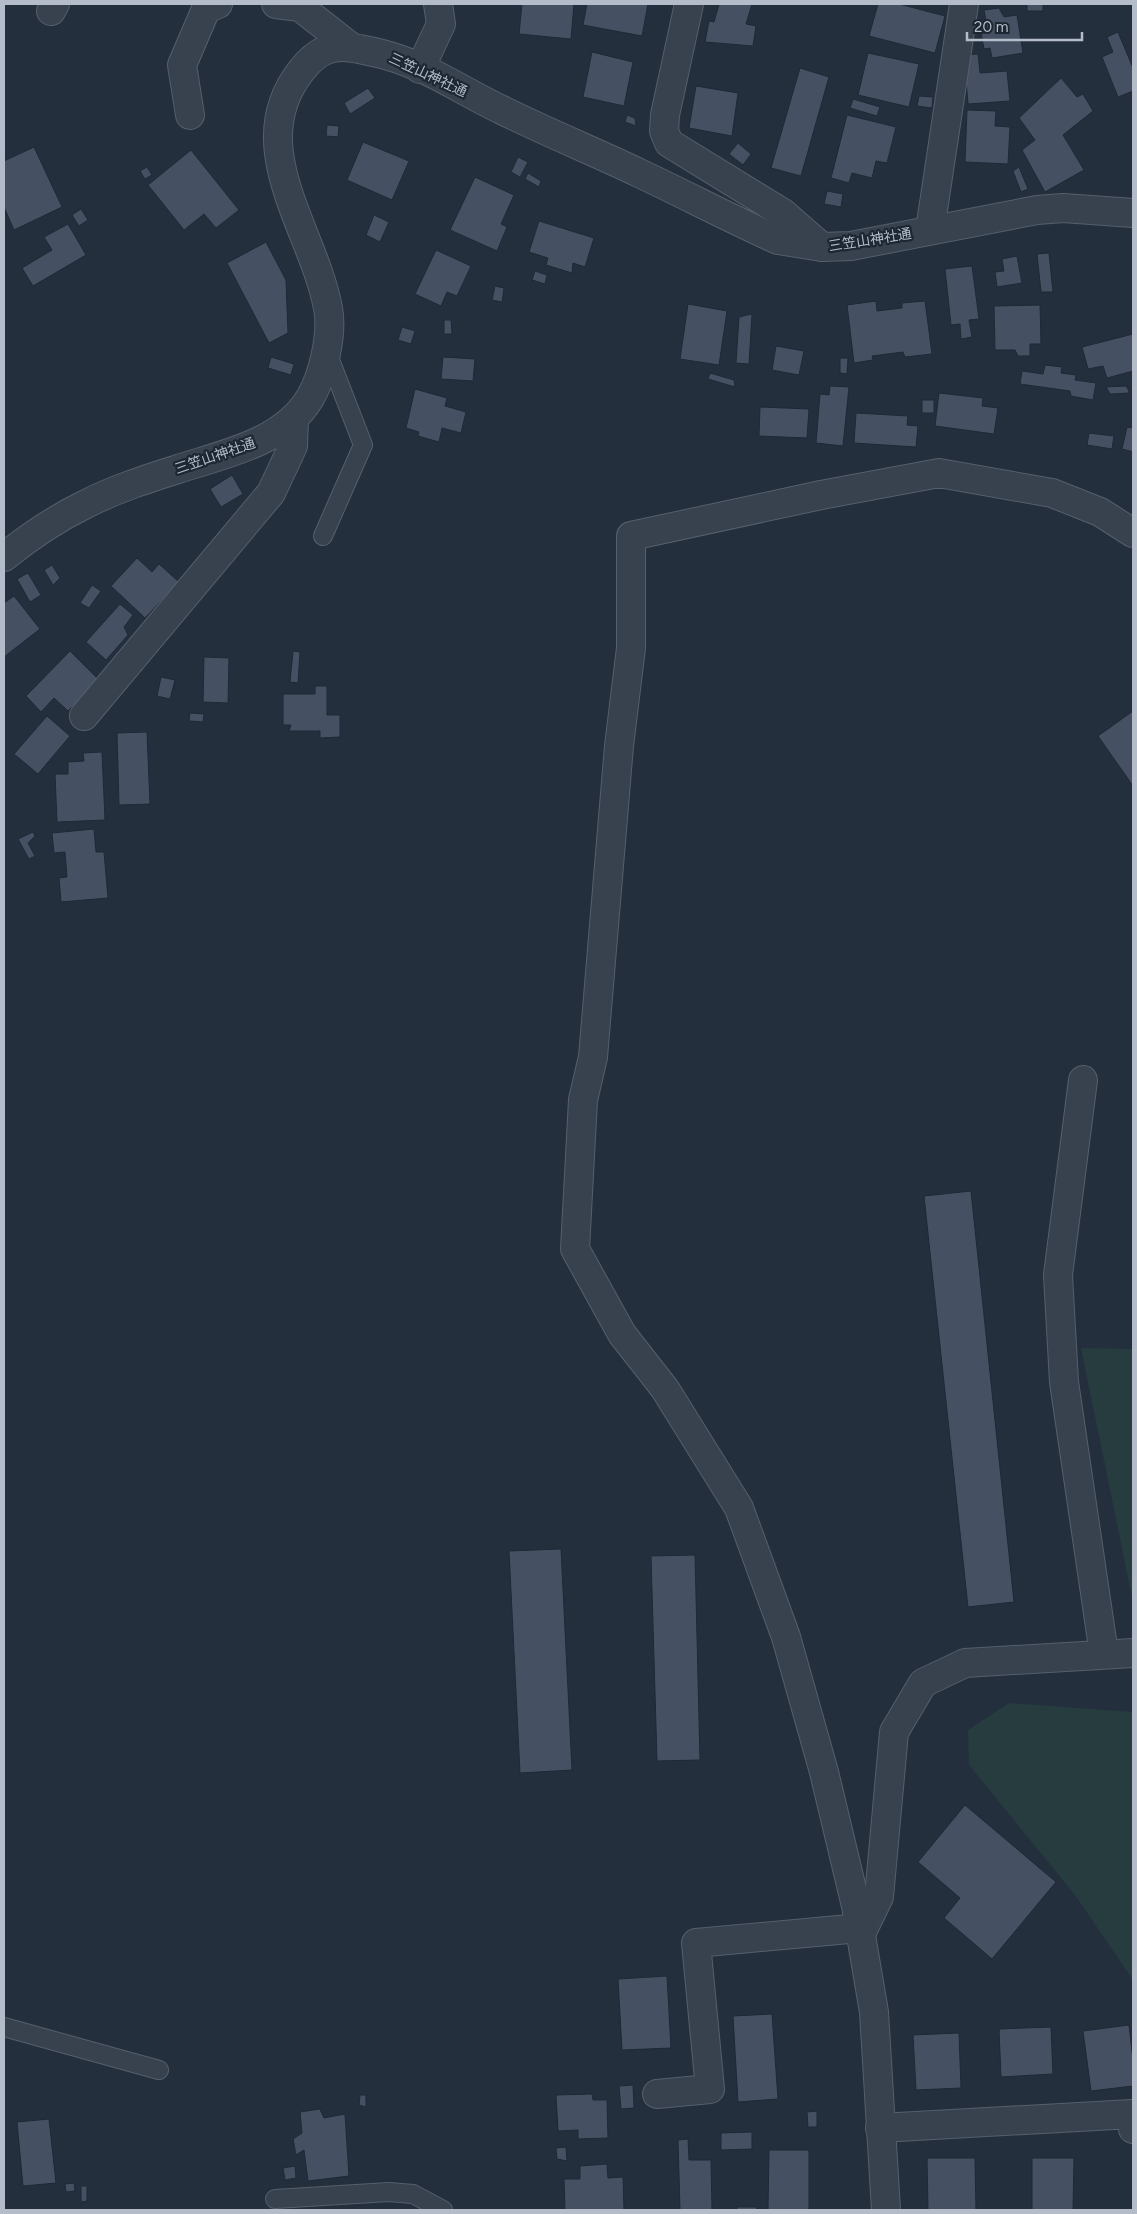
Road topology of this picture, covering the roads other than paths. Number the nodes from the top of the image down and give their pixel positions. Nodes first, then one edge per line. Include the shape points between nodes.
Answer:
1 (218, 4) edge
2 (276, 4) edge
3 (438, 4) edge
4 (689, 4) edge
5 (964, 4) edge
6 (351, 47) junction
7 (420, 68) junction
8 (190, 115) dead end
9 (1133, 213) edge
10 (930, 230) junction
11 (822, 247) junction
12 (326, 349) junction
13 (294, 418) junction
14 (1133, 533) edge
15 (323, 536) dead end
16 (4, 557) edge
17 (84, 716) dead end
18 (1083, 1080) dead end
19 (1133, 1653) edge
20 (1104, 1654) junction
21 (860, 1931) junction
22 (4, 2027) edge
23 (159, 2070) dead end
24 (657, 2094) dead end
25 (880, 2128) junction
26 (1133, 2129) edge
27 (274, 2199) dead end
28 (443, 2210) edge
29 (886, 2210) edge

1 - 8 street via 206,9 182,65
2 - 6 street via 300,8
3 - 7 street via 441,24
4 - 11 street via 665,116 664,131 669,143 783,213
5 - 10 street
6 - 7 street, 三笠山神社通 via 390,56
6 - 12 street, 三笠山神社通 via 324,49 311,58 291,84 278,118 279,161 317,266 329,312
7 - 11 street, 三笠山神社通 via 748,227 778,240
9 - 10 street, 三笠山神社通 via 1063,208 1036,210
10 - 11 street, 三笠山神社通 via 869,243
12 - 13 street, 三笠山神社通 via 310,397
12 - 15 lane via 363,445
13 - 16 street, 三笠山神社通 via 248,447 143,480 85,504 25,540
13 - 17 street via 293,446 271,493
14 - 21 street via 1100,512 1052,493 939,473 631,536 631,648 619,746 593,1057 583,1100 575,1249 622,1334 665,1389 739,1508 786,1637 824,1772
18 - 20 street via 1058,1275 1064,1382
19 - 20 street
20 - 21 street via 965,1663 923,1683 894,1732 879,1897
21 - 24 street via 696,1943 710,2089
21 - 25 street via 874,2012
22 - 23 lane
25 - 26 street via 1132,2114
25 - 29 street
27 - 28 lane via 389,2192 413,2194

